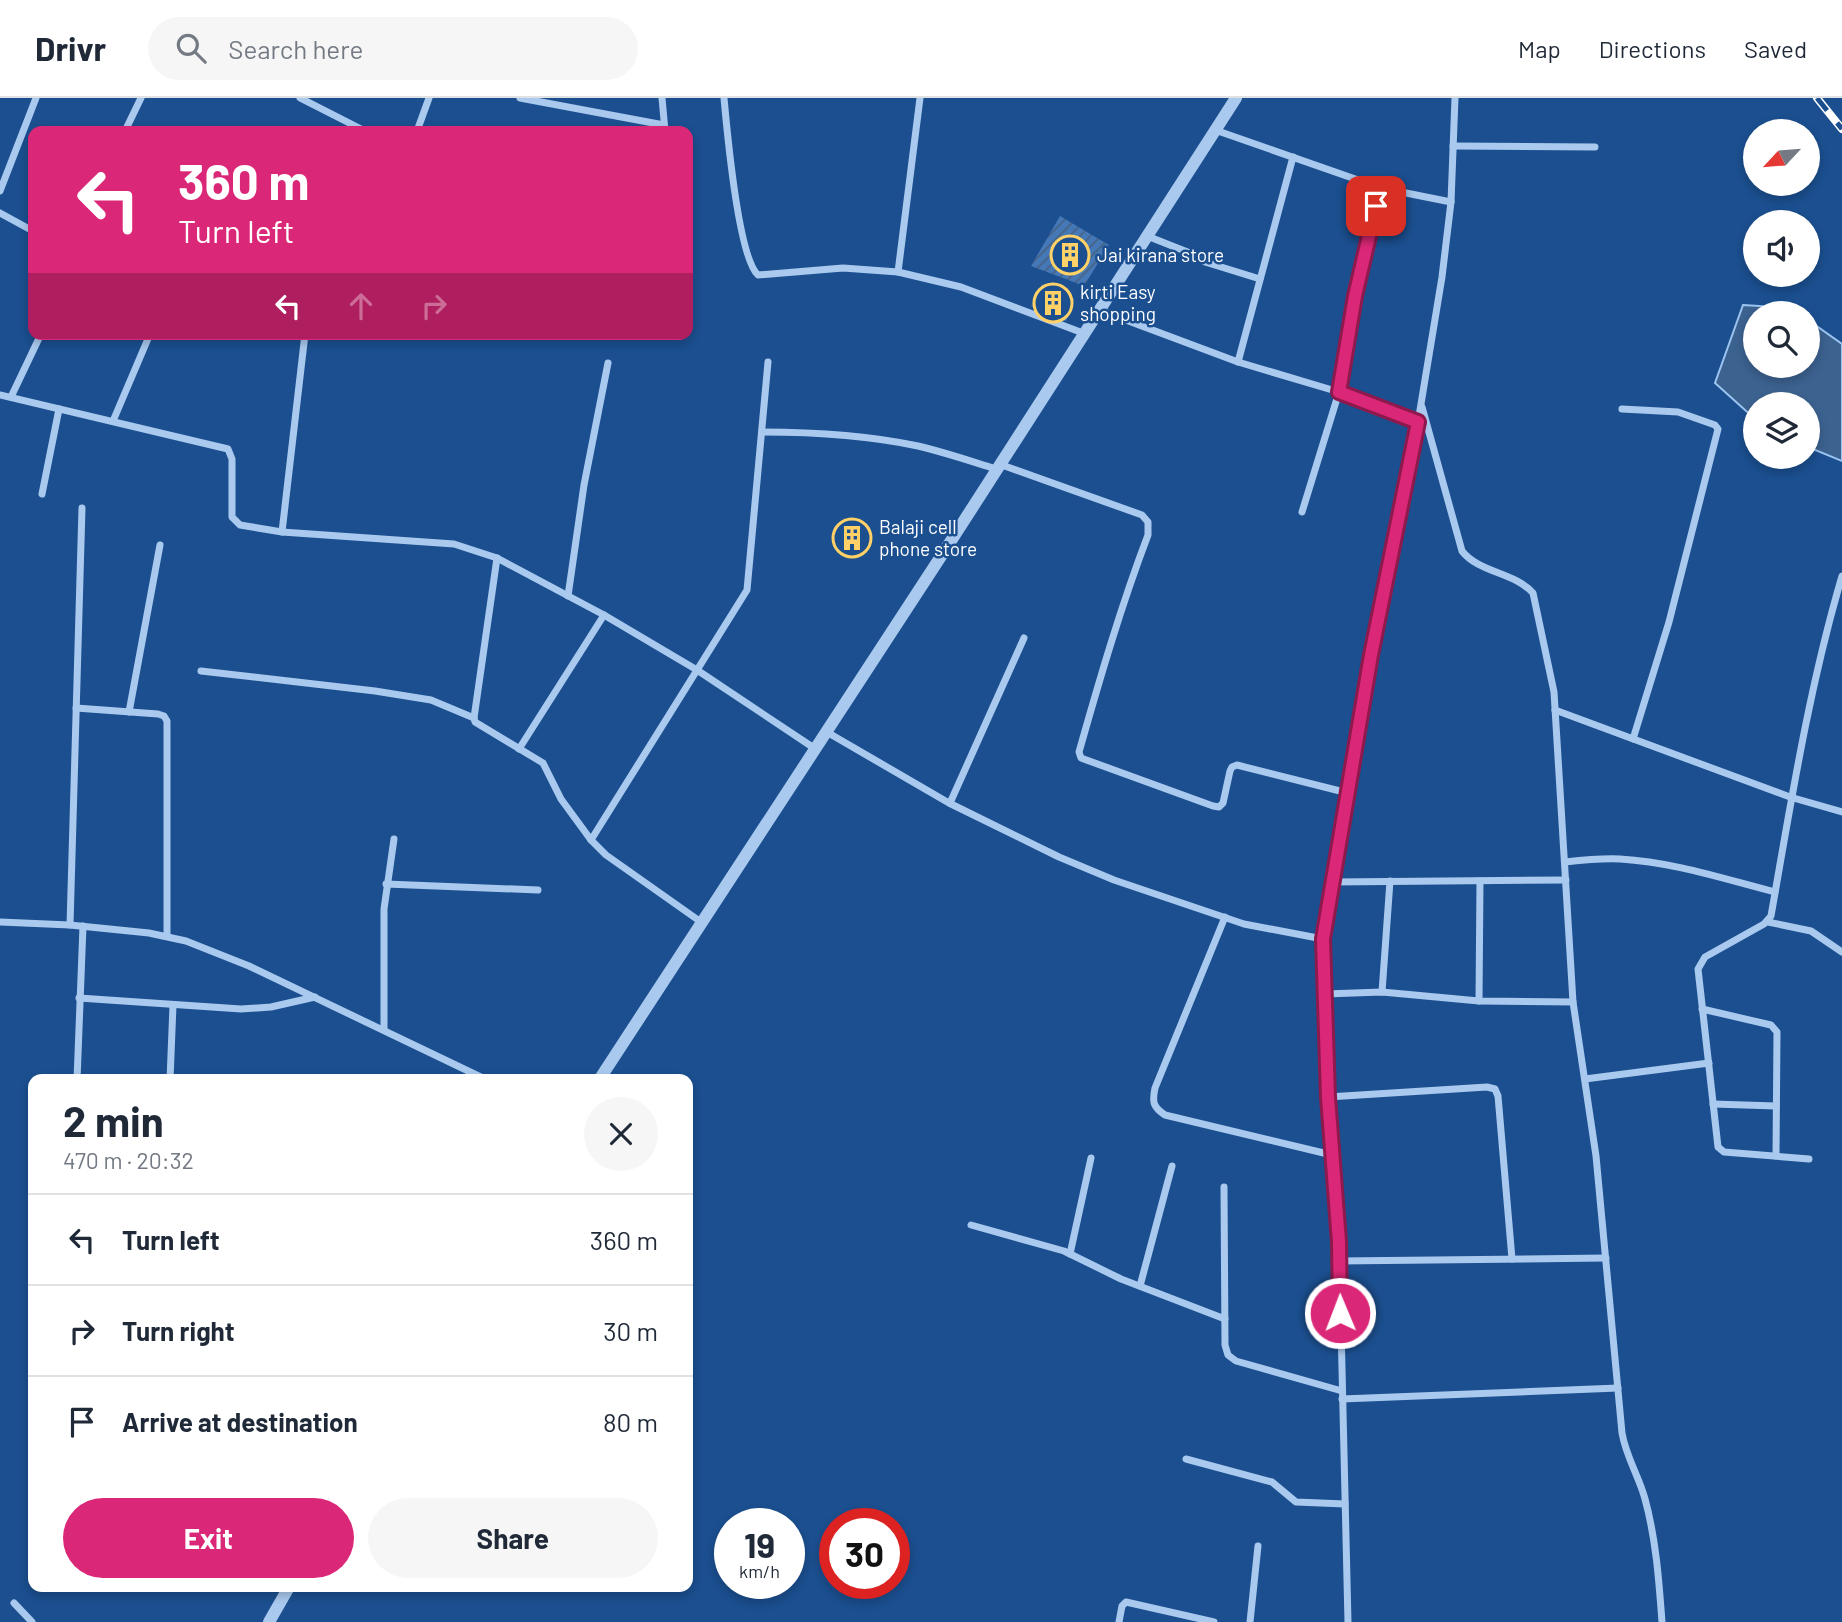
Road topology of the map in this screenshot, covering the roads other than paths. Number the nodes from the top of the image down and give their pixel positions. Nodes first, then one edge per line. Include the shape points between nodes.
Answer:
1 (36, 98) edge
2 (141, 98) edge
3 (300, 98) edge
4 (429, 98) edge
5 (520, 98) edge
6 (662, 98) edge
7 (724, 98) edge
8 (920, 98) edge
9 (1236, 98) edge
10 (1455, 98) edge
11 (127, 126) edge
12 (355, 126) edge
13 (419, 126) edge
14 (655, 126) edge
15 (665, 126) edge
16 (1215, 130) junction
17 (1453, 146) junction
18 (1595, 147) dead end
19 (1293, 157) junction
20 (1381, 188) junction
21 (0, 191) edge
22 (1451, 202) junction
23 (0, 213) edge
24 (28, 228) edge
25 (1146, 236) junction
26 (898, 272) junction
27 (1260, 279) junction
28 (1098, 310) junction
29 (1083, 334) junction
30 (38, 340) edge
31 (147, 340) edge
32 (304, 340) edge
33 (768, 362) dead end
34 (1238, 362) junction
35 (608, 363) dead end
36 (1339, 392) junction
37 (0, 395) edge
38 (11, 397) junction
39 (1421, 402) junction
40 (59, 409) junction
41 (1622, 410) dead end
42 (113, 421) junction
43 (1418, 422) junction
44 (762, 432) junction
45 (997, 466) junction
46 (42, 494) dead end
47 (82, 508) dead end
48 (1302, 512) dead end
49 (282, 531) junction
50 (159, 545) dead end
51 (498, 558) junction
52 (1842, 576) edge
53 (568, 596) junction
54 (604, 615) junction
55 (1024, 638) dead end
56 (697, 670) junction
57 (201, 671) dead end
58 (76, 708) junction
59 (1555, 710) junction
60 (129, 712) junction
61 (474, 718) junction
62 (825, 731) junction
63 (1633, 739) junction
64 (814, 748) junction
65 (519, 749) junction
66 (1348, 793) junction
67 (1790, 797) junction
68 (950, 803) junction
69 (1842, 812) edge
70 (394, 839) dead end
71 (591, 840) junction
72 (1565, 862) junction
73 (1566, 880) junction
74 (1390, 881) junction
75 (1479, 881) junction
76 (1333, 882) junction
77 (386, 884) junction
78 (538, 890) dead end
79 (1775, 892) junction
80 (1225, 917) junction
81 (0, 922) edge
82 (701, 922) junction
83 (1768, 922) junction
84 (70, 925) junction
85 (83, 926) junction
86 (167, 935) junction
87 (1323, 939) junction
88 (1842, 952) edge
89 (1382, 992) junction
90 (1325, 993) junction
91 (316, 997) junction
92 (79, 998) junction
93 (1479, 1001) junction
94 (1573, 1002) junction
95 (173, 1005) junction
96 (1702, 1009) junction
97 (384, 1029) junction
98 (1709, 1063) junction
99 (77, 1074) edge
100 (170, 1074) edge
101 (476, 1074) edge
102 (602, 1074) edge
103 (1585, 1079) junction
104 (1328, 1097) junction
105 (1713, 1104) junction
106 (1776, 1105) junction
107 (1332, 1156) junction
108 (1776, 1156) junction
109 (1091, 1158) dead end
110 (1810, 1159) dead end
111 (1172, 1166) dead end
112 (1224, 1187) dead end
113 (971, 1225) dead end
114 (1070, 1254) junction
115 (1606, 1258) junction
116 (1512, 1259) junction
117 (1339, 1261) junction
118 (1140, 1286) junction
119 (1225, 1319) junction
120 (1618, 1388) junction
121 (1342, 1395) junction
122 (1186, 1459) dead end
123 (1345, 1504) junction
124 (1258, 1546) dead end
125 (286, 1592) edge
126 (14, 1603) dead end
127 (32, 1622) edge
128 (269, 1622) edge
129 (1119, 1622) edge
130 (1214, 1622) edge
131 (1250, 1622) edge
132 (1348, 1622) edge
133 (1662, 1622) edge

1 - 21 street
2 - 11 street
3 - 12 street
4 - 13 street
5 - 14 street
6 - 15 street
7 - 26 street via 736,206 755,272 764,276 842,268
8 - 26 street
9 - 16 street
10 - 17 street
16 - 19 street
16 - 25 street
17 - 18 street
17 - 22 street
19 - 20 street
19 - 27 street
20 - 22 street
20 - 36 street via 1355,296
22 - 39 street
23 - 24 street
25 - 27 street via 1205,262
25 - 28 street
26 - 29 street via 961,287
27 - 34 street
28 - 29 street
28 - 34 street
29 - 45 street
30 - 38 street
31 - 42 street
32 - 49 street
33 - 44 street
34 - 36 street
35 - 53 street
36 - 43 street
36 - 48 street
37 - 38 street
38 - 40 street
39 - 43 street
39 - 59 street via 1462,551 1472,561 1521,583 1535,598
40 - 42 street
40 - 46 street
41 - 63 street via 1678,412 1718,429 1669,622
42 - 49 street via 228,449 232,517 240,525
43 - 66 street
44 - 45 street via 877,439
44 - 56 street via 747,590
45 - 62 street
45 - 66 street via 1142,515 1148,522 1148,535 1120,608 1079,752 1081,758 1219,807 1230,771 1237,765
47 - 58 street
49 - 51 street via 454,544
50 - 60 street
51 - 53 street
51 - 61 street
52 - 67 street via 1824,636
53 - 54 street
54 - 56 street
54 - 65 street
55 - 68 street
56 - 64 street
56 - 71 street
57 - 61 street via 431,700
58 - 60 street
58 - 84 street
59 - 63 street
59 - 72 street
60 - 86 street via 158,714 167,721
61 - 65 street
62 - 64 street
62 - 68 street
63 - 67 street
64 - 82 street
65 - 71 street via 545,765 561,800
66 - 76 street
67 - 69 street
67 - 79 street
68 - 80 street via 1059,857
70 - 77 street
71 - 82 street
72 - 73 street
72 - 79 street via 1623,859 1690,869
73 - 75 street
73 - 94 street
74 - 75 street
74 - 76 street
74 - 89 street
75 - 93 street
76 - 87 street
77 - 78 street
77 - 97 street
79 - 83 street
80 - 87 street
80 - 107 street via 1152,1101 1165,1115
81 - 84 street
82 - 102 street
83 - 88 street via 1811,931
83 - 96 street via 1701,961
84 - 85 street
85 - 86 street
85 - 92 street
86 - 91 street
87 - 90 street
89 - 90 street
89 - 93 street
90 - 104 street
91 - 95 street via 256,1009
91 - 97 street
92 - 95 street
92 - 99 street
93 - 94 street
94 - 103 street
95 - 100 street
96 - 98 street
96 - 106 street via 1774,1027
97 - 101 street
98 - 103 street
98 - 105 street
103 - 115 street
104 - 107 street
104 - 116 street via 1495,1089
105 - 106 street
105 - 108 street via 1719,1150
106 - 108 street
107 - 117 street
108 - 110 street
109 - 114 street
111 - 118 street
112 - 119 street
113 - 114 street
114 - 118 street
115 - 116 street
115 - 120 street
116 - 117 street
117 - 121 street
118 - 119 street
119 - 121 street via 1226,1351 1231,1359
120 - 121 street
120 - 133 street via 1624,1446 1646,1502
121 - 123 street
122 - 123 street via 1276,1483 1293,1502
123 - 132 street
124 - 131 street
125 - 128 street
126 - 127 street
129 - 130 street via 1126,1602

